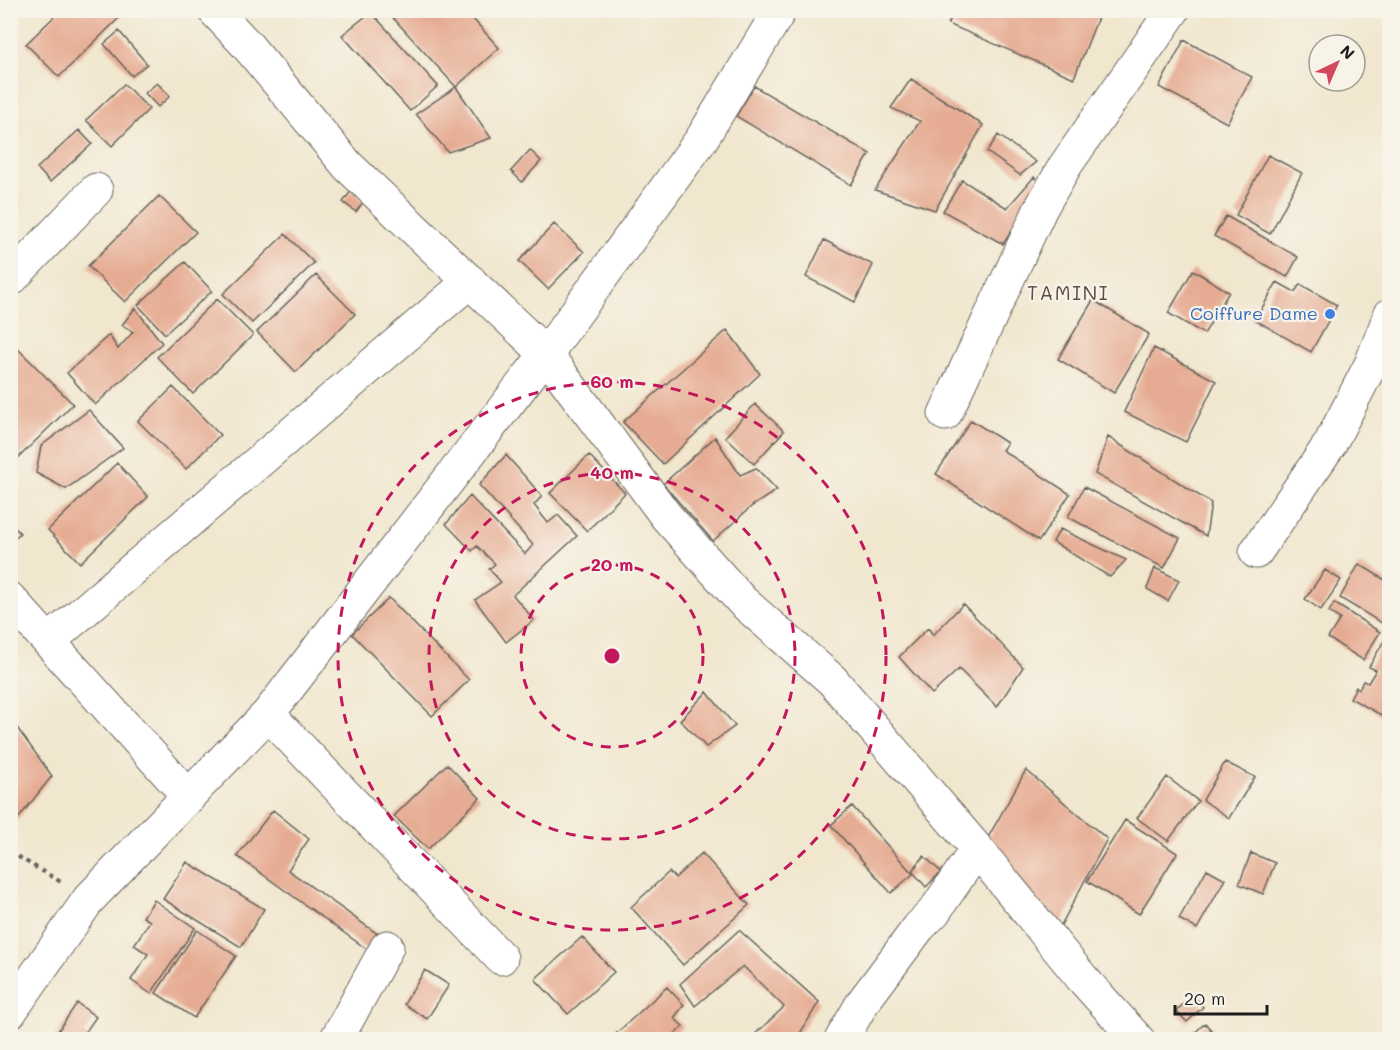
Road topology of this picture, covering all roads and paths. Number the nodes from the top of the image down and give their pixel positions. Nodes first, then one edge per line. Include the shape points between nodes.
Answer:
1 (214, 10) edge
2 (780, 10) edge
3 (1173, 10) edge
4 (96, 190) dead end
5 (10, 280) edge
6 (470, 281) junction
7 (1389, 315) edge
8 (546, 354) junction
9 (945, 414) dead end
10 (1256, 552) dead end
11 (10, 599) edge
12 (49, 641) junction
13 (268, 714) junction
14 (189, 797) junction
15 (977, 849) junction
16 (10, 852) edge
17 (89, 899) junction
18 (387, 946) dead end
19 (501, 958) dead end
20 (10, 1012) edge
21 (336, 1040) edge
22 (841, 1040) edge
23 (1138, 1040) edge

1 - 6 street via 348,166
2 - 8 street via 700,140
3 - 9 street via 1065,166 1041,208
4 - 5 street
6 - 8 street
6 - 12 street
7 - 10 street via 1371,364 1330,444
8 - 13 street
8 - 15 street via 666,516 742,601 832,680
11 - 12 street
12 - 14 street
13 - 14 street
13 - 19 street
14 - 17 street
15 - 22 street via 934,912 863,1002
15 - 23 street
16 - 17 path
17 - 20 street
18 - 21 street

